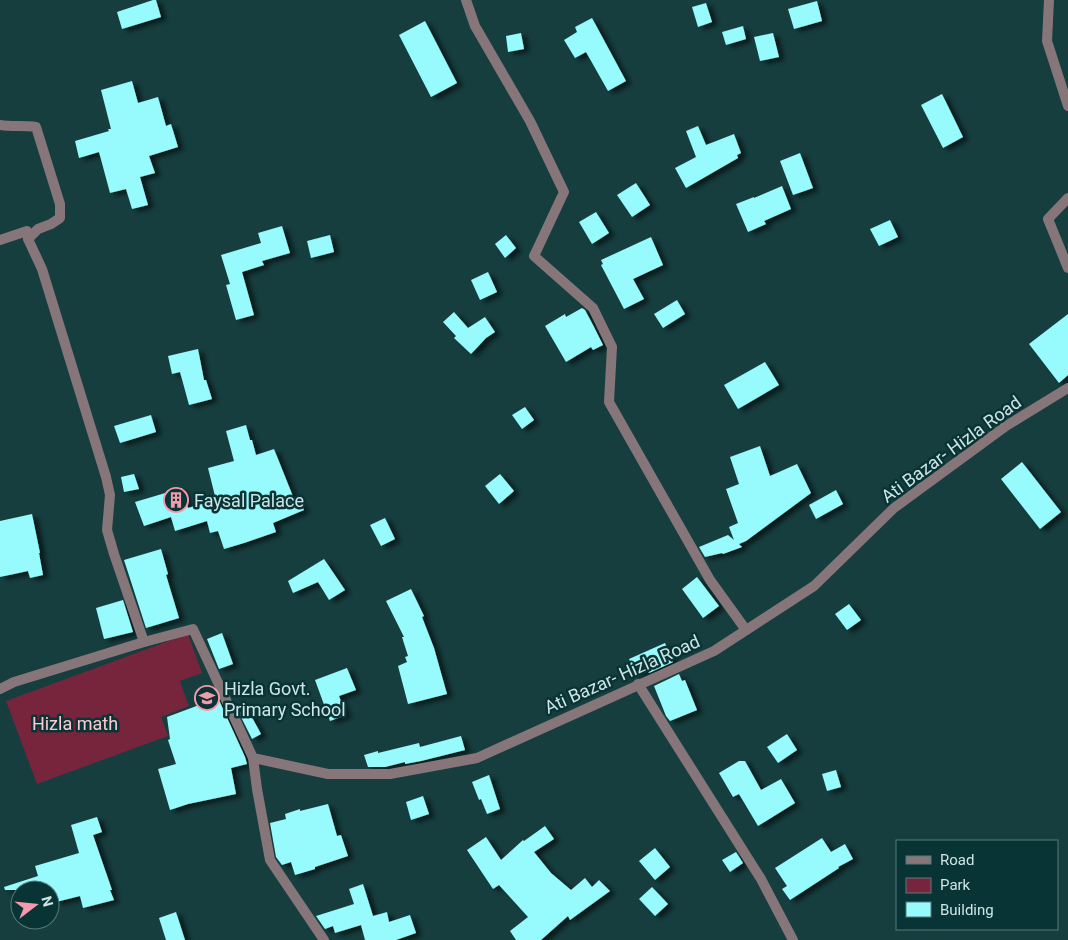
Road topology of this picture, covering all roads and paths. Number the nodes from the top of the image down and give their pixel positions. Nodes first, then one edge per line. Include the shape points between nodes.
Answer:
1 (466, 0) edge
2 (1049, 0) edge
3 (1068, 106) edge
4 (0, 125) edge
5 (1068, 198) edge
6 (0, 240) edge
7 (28, 240) junction
8 (1068, 268) edge
9 (1068, 388) edge
10 (746, 630) junction
11 (144, 642) junction
12 (638, 684) junction
13 (0, 689) edge
14 (253, 758) junction
15 (324, 940) edge
16 (793, 940) edge

1 - 10 street via 475,26 530,121 564,192 534,256 593,308 612,347 609,402 710,580
2 - 3 street via 1047,40
4 - 7 street via 36,127 60,204 60,218 38,229
5 - 8 street via 1048,219
6 - 7 street via 27,231
7 - 11 street via 42,269 106,478 110,495 107,530
9 - 10 street, Ati Bazar- Hizla Road via 1006,426 894,508 814,586
10 - 12 street, Ati Bazar- Hizla Road via 714,651
11 - 13 street
11 - 14 street via 193,629
12 - 14 street, Ati Bazar- Hizla Road via 477,758 390,774 328,774
12 - 16 street via 761,879
14 - 15 street via 270,860

